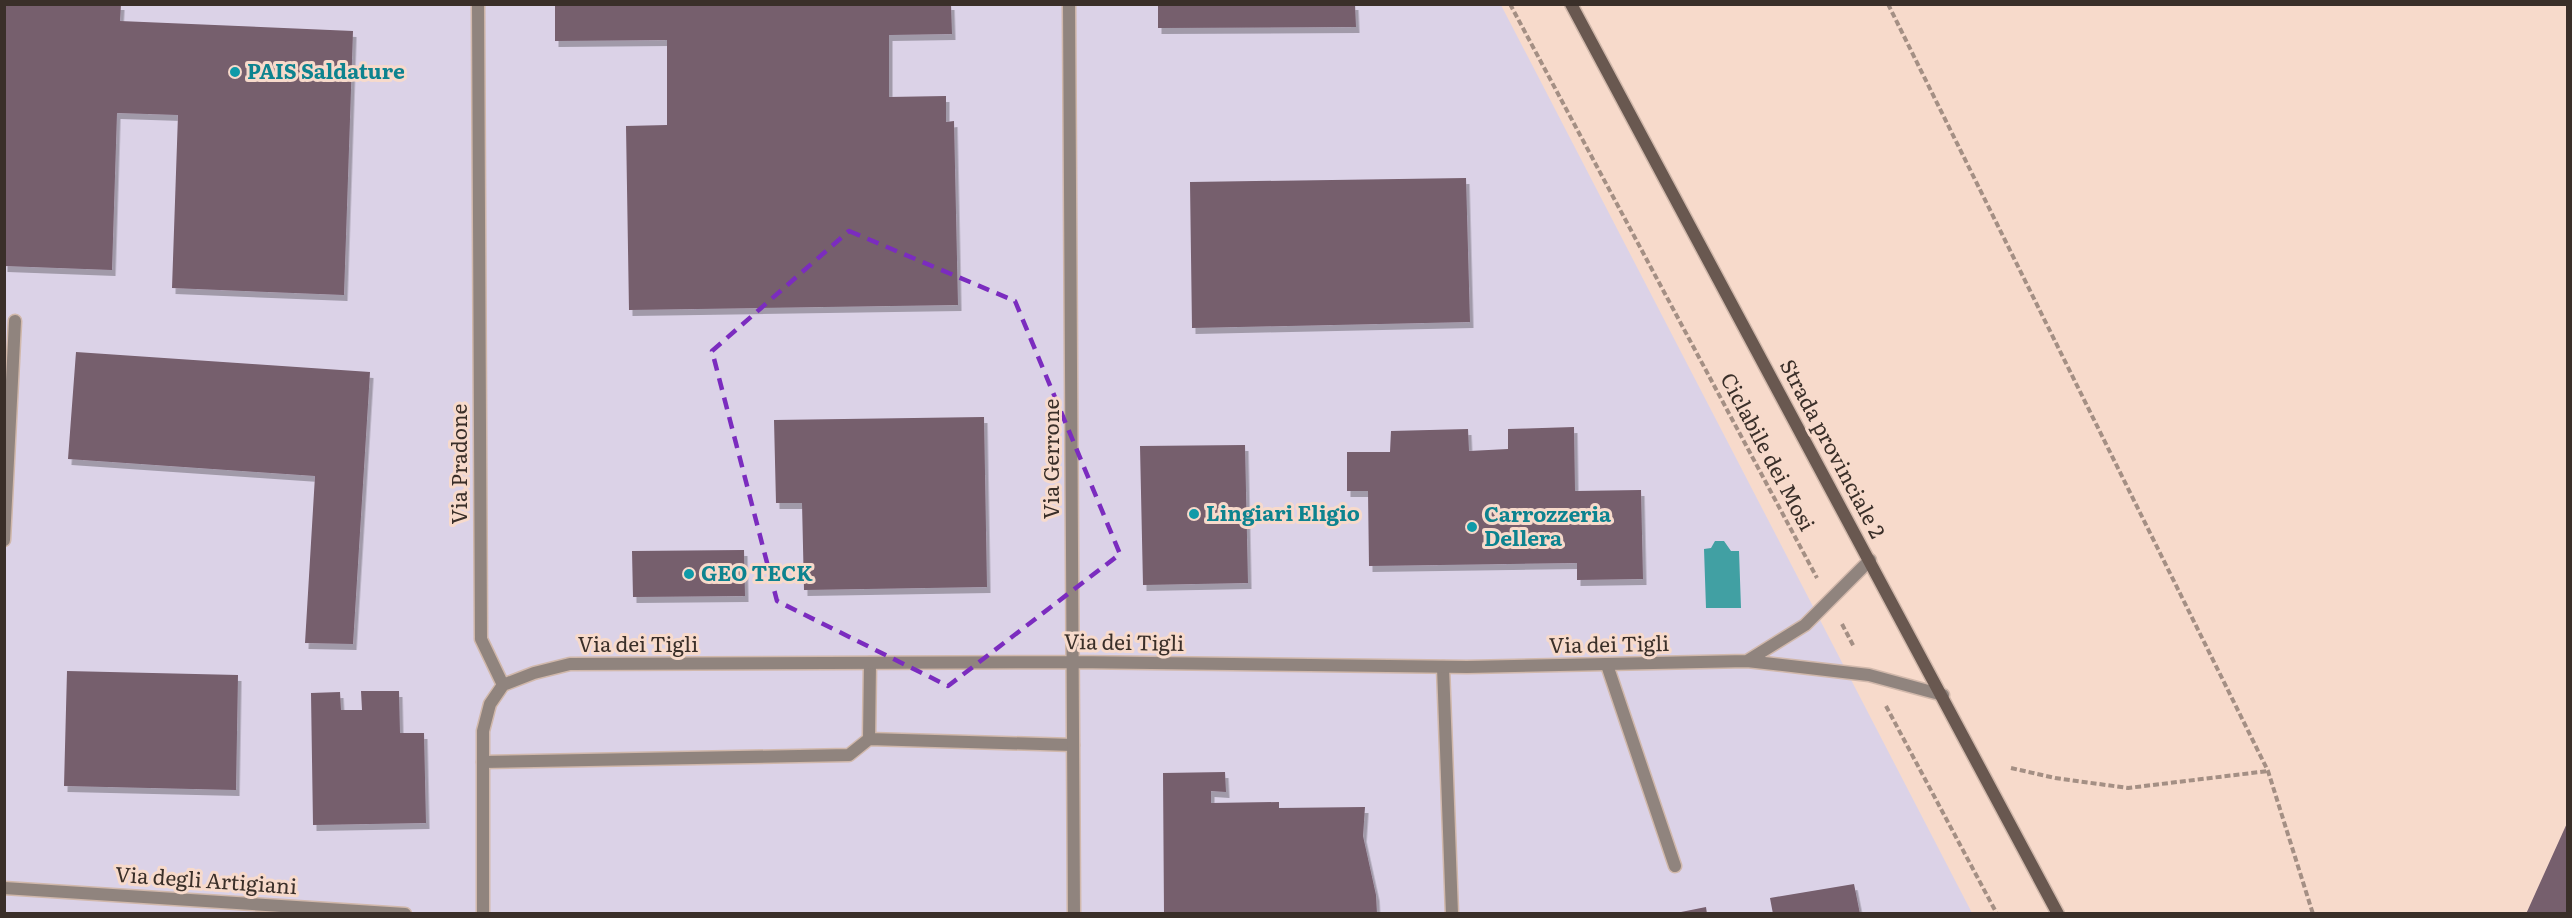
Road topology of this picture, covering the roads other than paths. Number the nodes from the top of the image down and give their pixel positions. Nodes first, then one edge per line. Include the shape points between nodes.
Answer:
1 (478, 4) edge
2 (1069, 4) edge
3 (1571, 4) edge
4 (15, 321) dead end
5 (4, 540) edge
6 (1870, 560) junction
7 (1747, 661) junction
8 (1072, 662) junction
9 (870, 663) junction
10 (1607, 665) junction
11 (1443, 667) junction
12 (503, 685) junction
13 (1943, 695) junction
14 (869, 739) junction
15 (1073, 745) junction
16 (483, 762) junction
17 (1675, 866) dead end
18 (4, 888) edge
19 (405, 914) edge
20 (483, 914) edge
21 (1074, 914) edge
22 (1452, 914) edge
23 (2058, 914) edge

1 - 12 street, Via Pradone via 481,639
2 - 8 street, Via Gerrone
3 - 6 main road, Strada provinciale 2
4 - 5 street
6 - 7 street via 1805,625
6 - 13 main road, Strada provinciale 2
7 - 10 street, Via dei Tigli
7 - 13 street, Via dei Tigli via 1869,675
8 - 9 street, Via dei Tigli
8 - 11 street, Via dei Tigli
8 - 15 street, Via Gerrone
9 - 12 street, Via dei Tigli via 570,664
9 - 14 street
10 - 11 street, Via dei Tigli
10 - 17 street
11 - 22 street
12 - 16 street via 489,704 483,731
13 - 23 main road, Strada provinciale 2
14 - 15 street
14 - 16 street via 849,755
15 - 21 street, Via Gerrone
16 - 20 street
18 - 19 street, Via degli Artigiani

